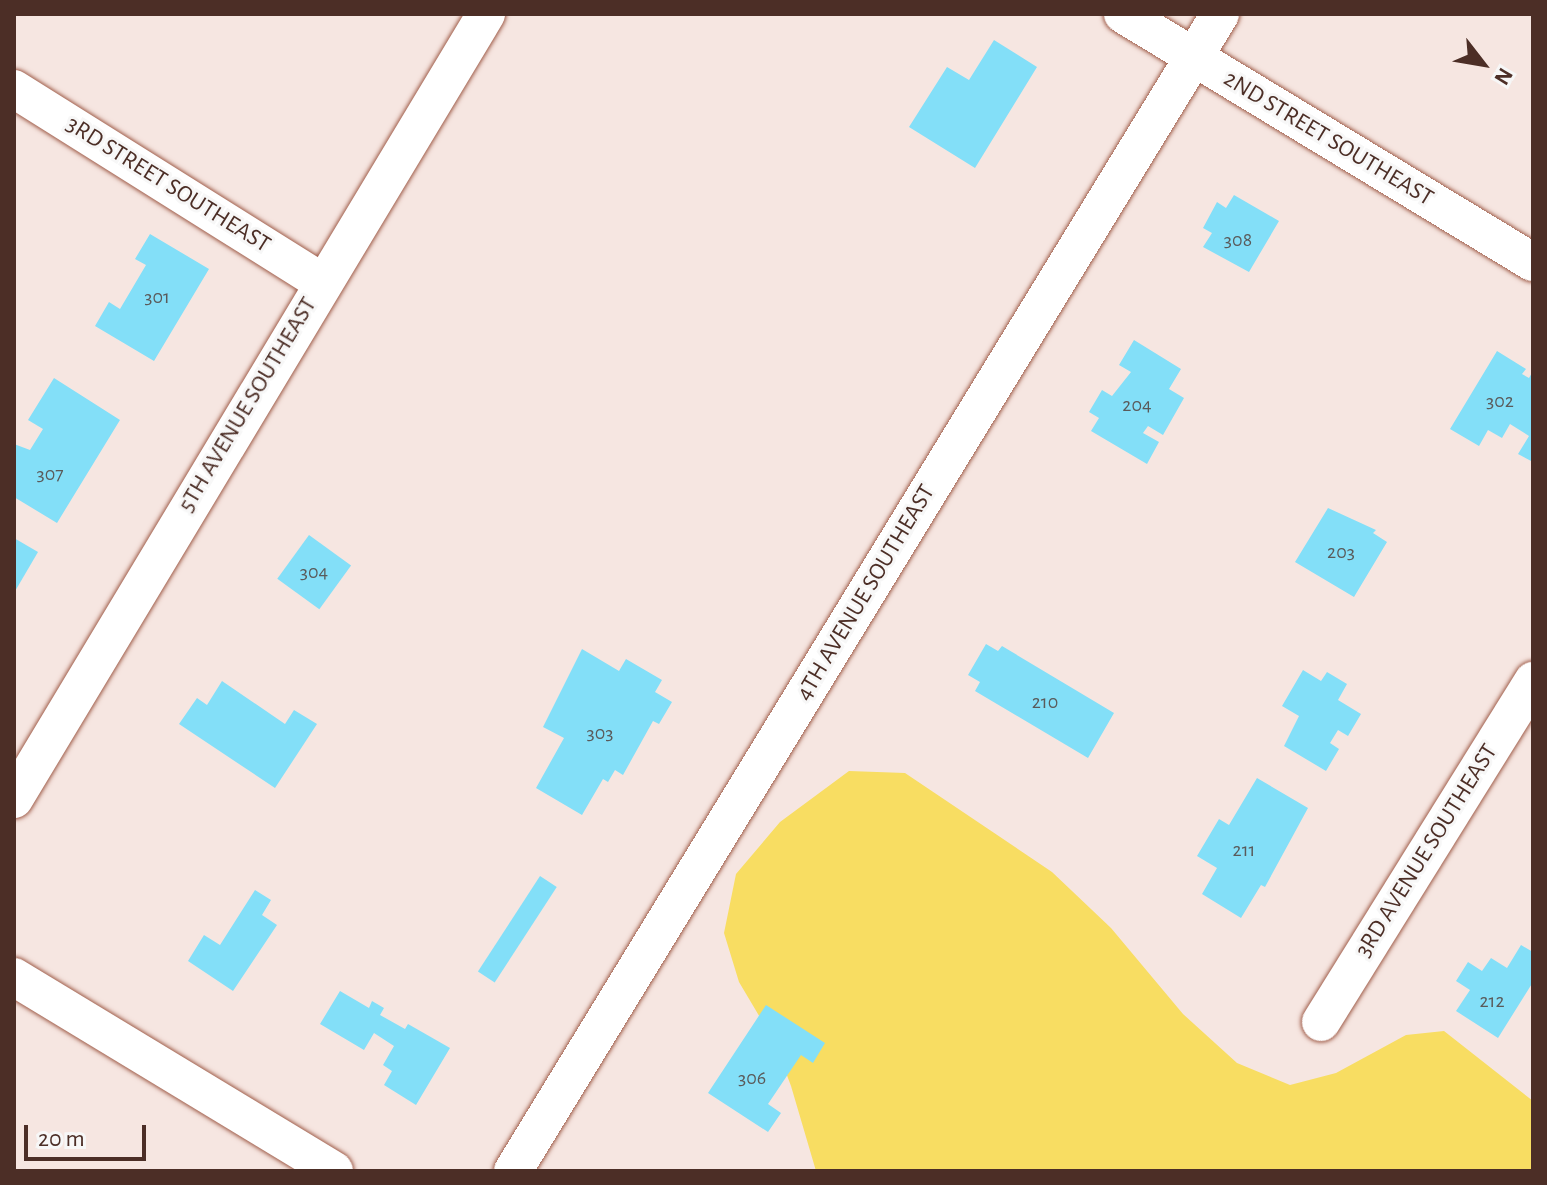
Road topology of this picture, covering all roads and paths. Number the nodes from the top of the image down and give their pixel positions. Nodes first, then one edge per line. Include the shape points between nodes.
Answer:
1 (486, 14) edge
2 (1123, 14) edge
3 (1220, 14) edge
4 (1193, 58) junction
5 (14, 89) edge
6 (1533, 262) edge
7 (322, 282) junction
8 (1533, 681) edge
9 (14, 799) edge
10 (14, 977) edge
11 (1321, 1022) dead end
12 (334, 1171) edge
13 (513, 1171) edge

1 - 7 street, 5TH AVENUE SOUTHEAST
2 - 4 street, 2ND STREET SOUTHEAST
3 - 4 street, 4TH AVENUE SOUTHEAST
4 - 6 street, 2ND STREET SOUTHEAST
4 - 13 street, 4TH AVENUE SOUTHEAST
5 - 7 street, 3RD STREET SOUTHEAST
7 - 9 street, 5TH AVENUE SOUTHEAST
8 - 11 street, 3RD AVENUE SOUTHEAST
10 - 12 street

